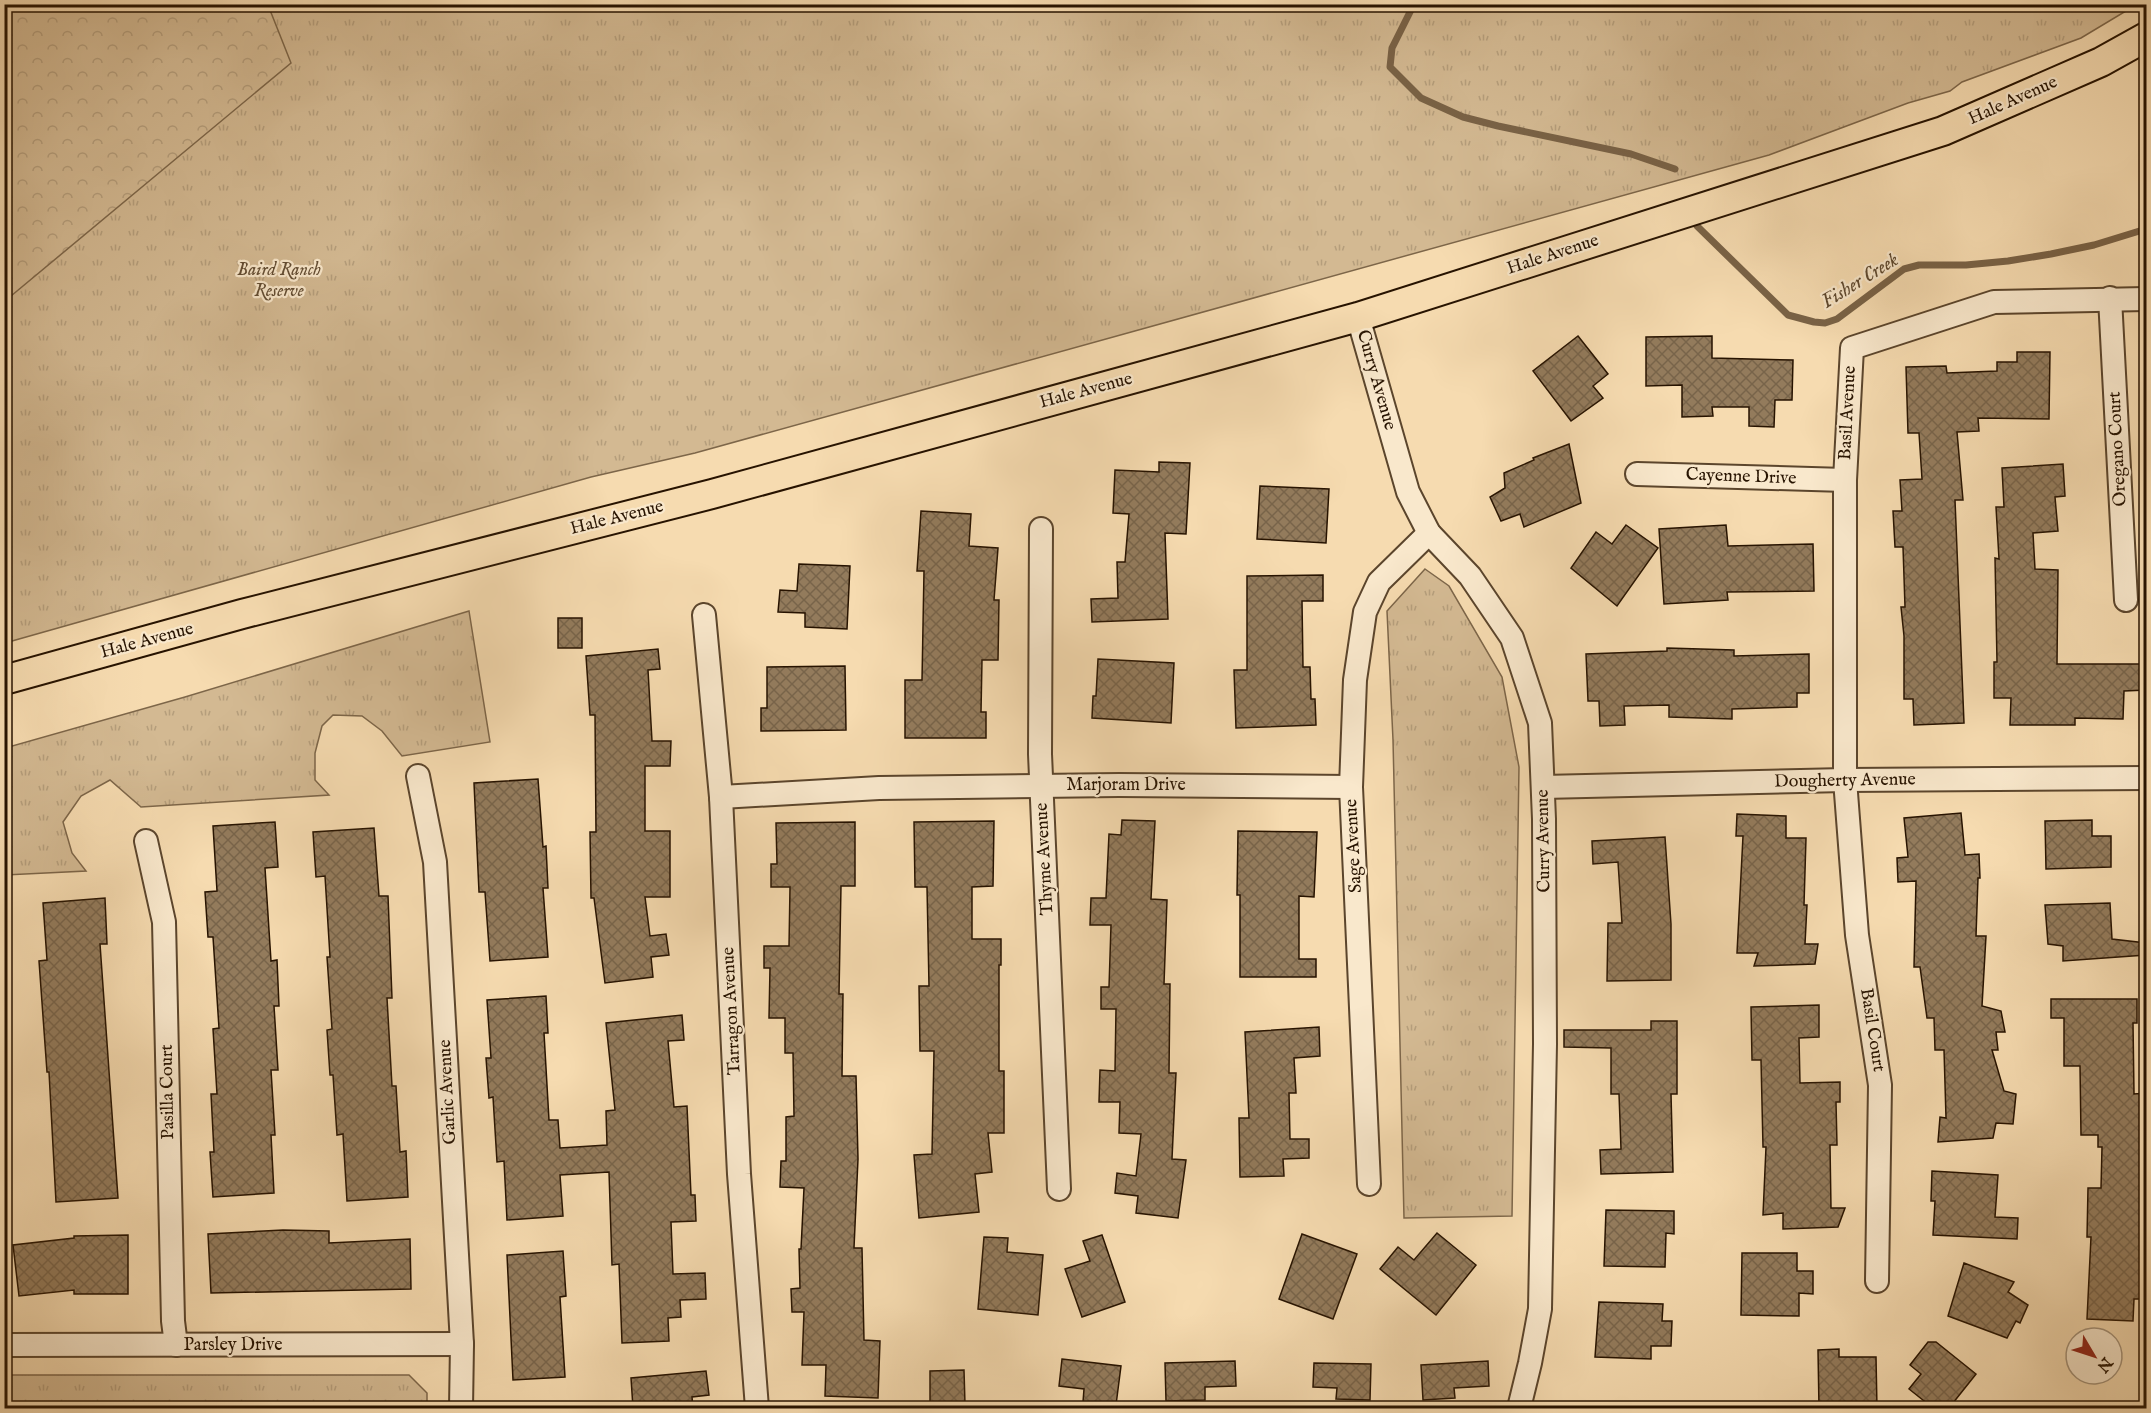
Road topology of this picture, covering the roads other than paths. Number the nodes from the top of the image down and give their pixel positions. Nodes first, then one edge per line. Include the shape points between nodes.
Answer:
1 (2146, 37) edge
2 (2110, 298) junction
3 (2146, 299) edge
4 (1358, 317) junction
5 (1637, 474) dead end
6 (1845, 480) junction
7 (1041, 529) dead end
8 (1429, 533) junction
9 (2126, 600) dead end
10 (704, 615) dead end
11 (4, 680) edge
12 (418, 776) dead end
13 (2146, 778) edge
14 (1845, 780) junction
15 (1042, 785) junction
16 (1351, 786) junction
17 (1543, 787) junction
18 (721, 797) junction
19 (146, 841) dead end
20 (1369, 1184) dead end
21 (1059, 1189) dead end
22 (1877, 1281) dead end
23 (462, 1344) junction
24 (4, 1345) edge
25 (176, 1345) junction
26 (461, 1408) edge
27 (757, 1408) edge
28 (1519, 1408) edge

1 - 4 main road, Hale Avenue via 2101,62 1943,131
2 - 3 street, Basil Avenue
2 - 6 street, Basil Avenue via 1994,302 1852,348
2 - 9 street, Oregano Court
4 - 8 street, Curry Avenue via 1408,492
4 - 11 main road, Hale Avenue via 724,491 242,614
5 - 6 street, Cayenne Drive
6 - 14 street, Basil Avenue
7 - 15 street, Thyme Avenue
8 - 16 street, Sage Avenue via 1379,582 1365,612 1355,680
8 - 17 street, Curry Avenue via 1470,576 1512,638 1540,723
10 - 18 street, Tarragon Avenue
12 - 23 street, Garlic Avenue via 435,862
13 - 14 street, Dougherty Avenue
14 - 17 street, Dougherty Avenue
14 - 22 street, Basil Court via 1857,935 1880,1085
15 - 16 street, Marjoram Drive
15 - 18 street, Marjoram Drive via 879,788
15 - 21 street, Thyme Avenue
16 - 20 street, Sage Avenue
17 - 28 street, Curry Avenue via 1545,1044 1540,1309
18 - 27 street, Tarragon Avenue via 740,1174
19 - 25 street, Pasilla Court via 164,922
23 - 25 street, Parsley Drive
23 - 26 street, Garlic Avenue
24 - 25 street, Parsley Drive

